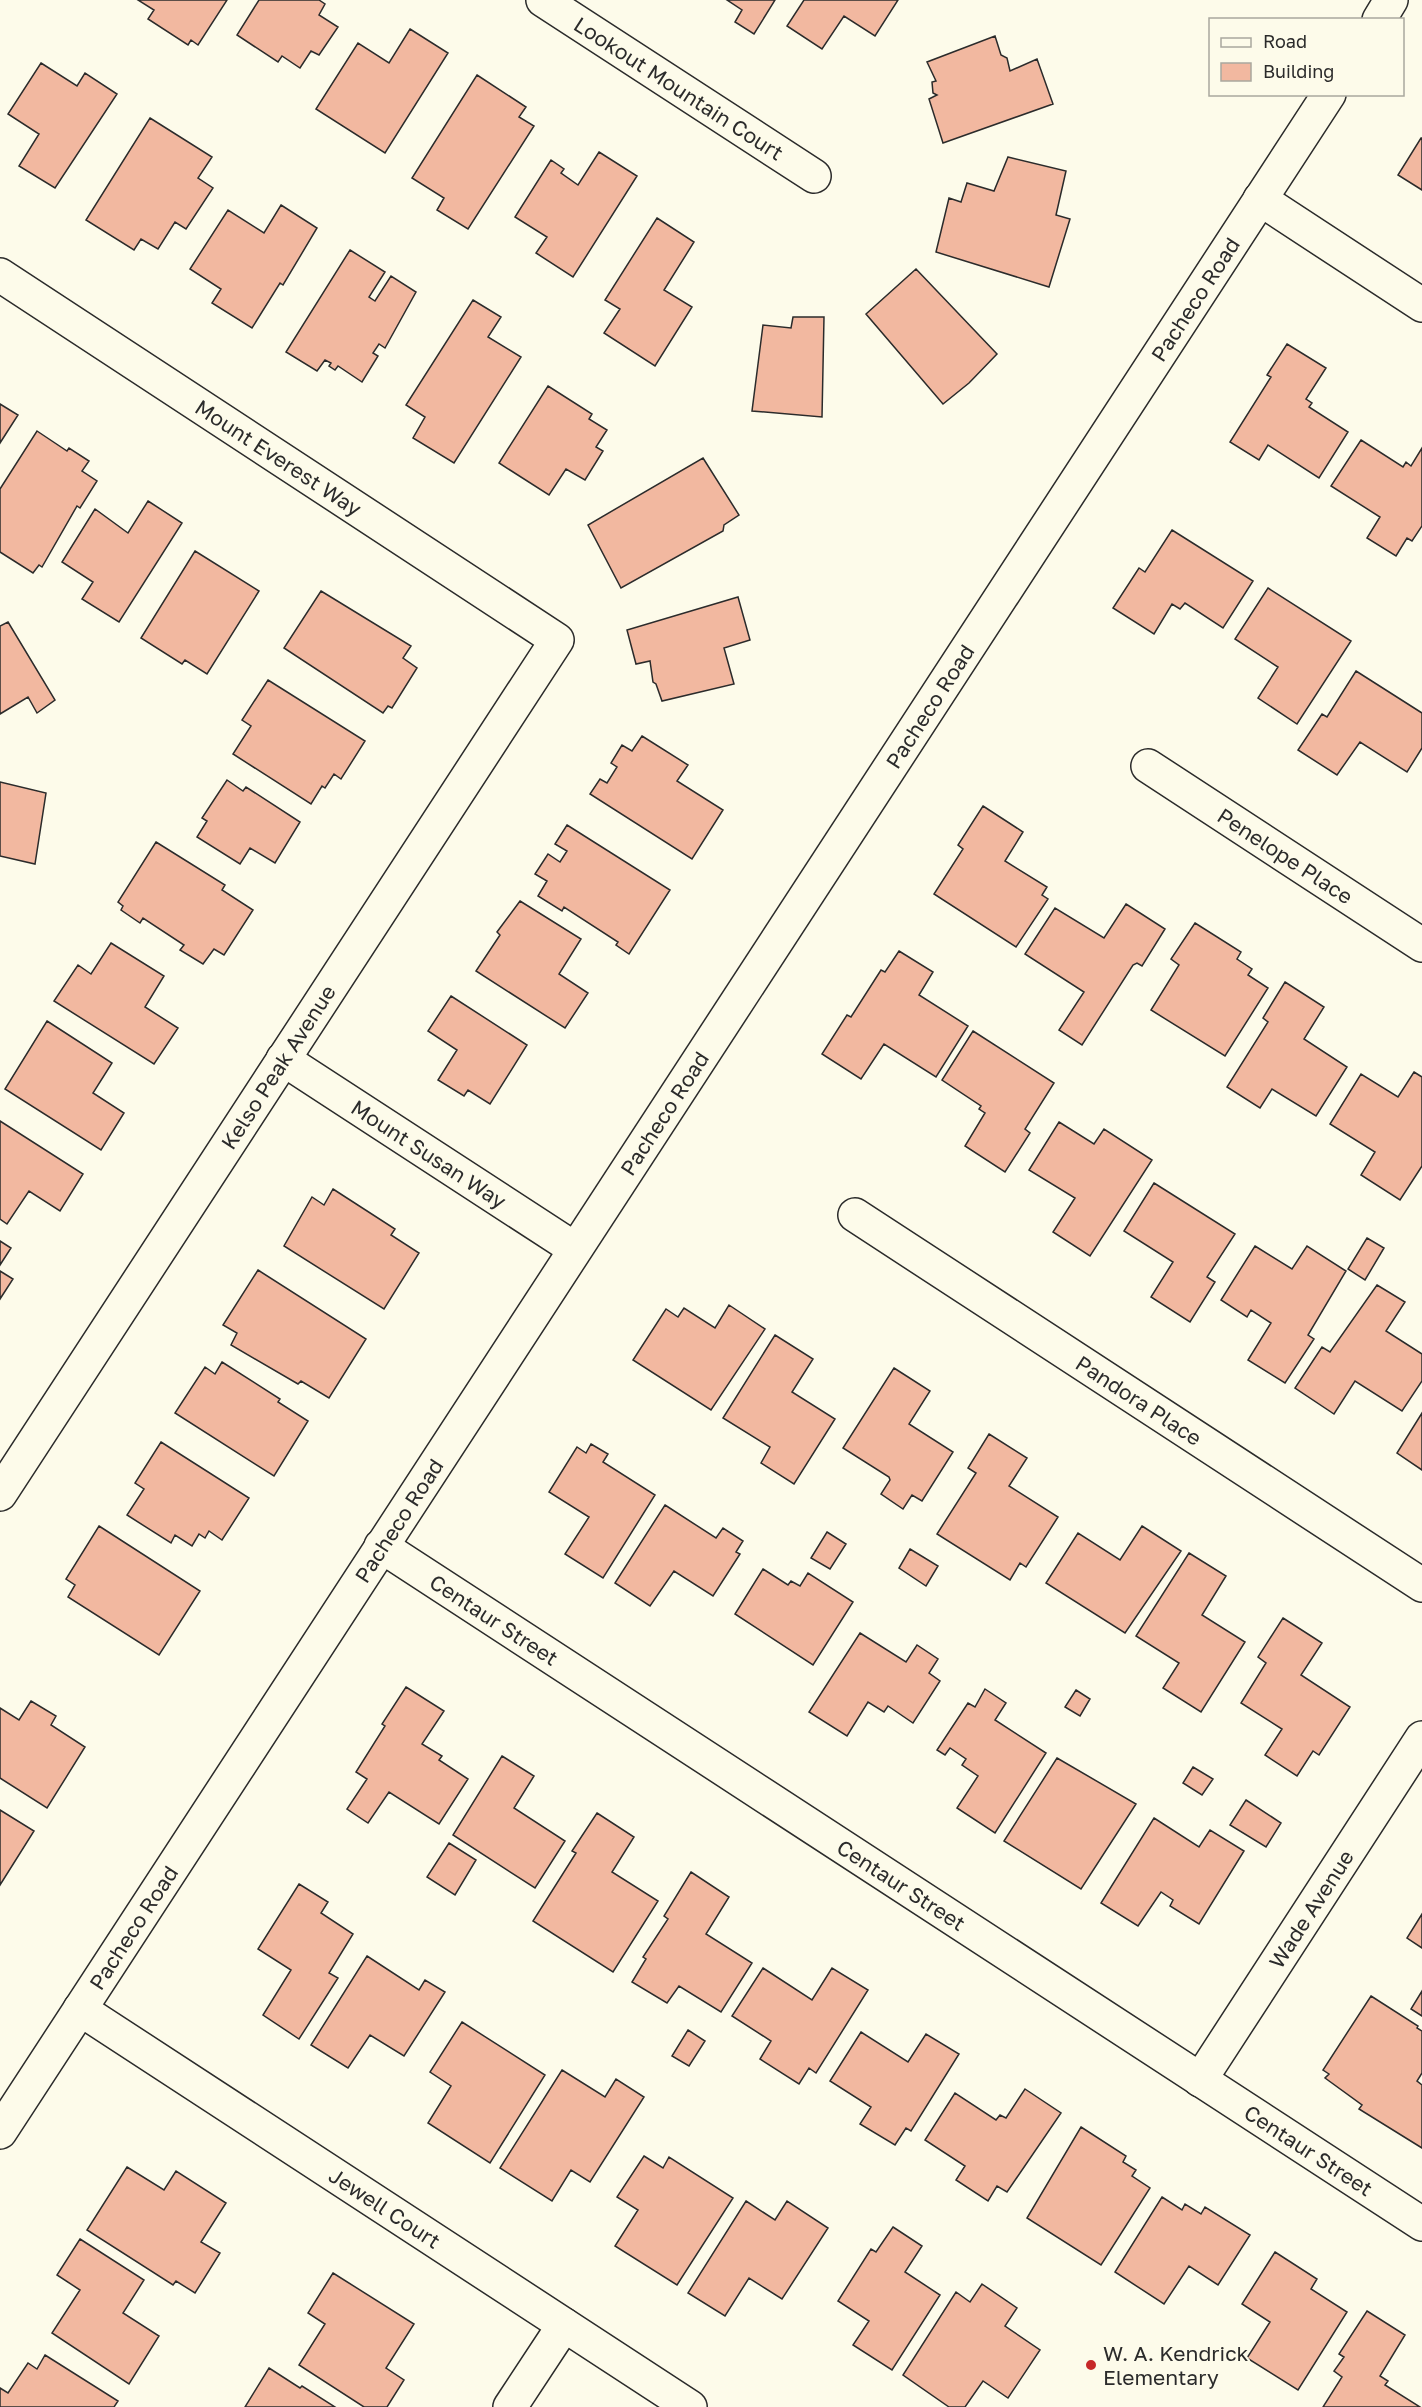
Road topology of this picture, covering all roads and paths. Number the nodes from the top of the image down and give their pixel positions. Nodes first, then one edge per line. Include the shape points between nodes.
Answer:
1 (543, 0) edge
2 (1391, 0) edge
3 (1379, 18) edge
4 (1328, 96) edge
5 (814, 176) dead end
6 (1260, 199) junction
7 (0, 274) edge
8 (1422, 305) edge
9 (557, 640) joint
10 (1148, 766) dead end
11 (1422, 945) edge
12 (283, 1059) junction
13 (855, 1215) dead end
14 (575, 1249) junction
15 (0, 1494) edge
16 (381, 1546) junction
17 (1422, 1585) edge
18 (1422, 1738) edge
19 (80, 2009) junction
20 (1200, 2080) junction
21 (0, 2132) edge
22 (1422, 2224) edge
23 (564, 2325) junction
24 (510, 2407) edge
25 (690, 2407) edge

1 - 5 street, Lookout Mountain Court
2 - 3 street
4 - 6 street, Pacheco Road
6 - 8 street
6 - 14 street, Pacheco Road
7 - 9 street, Mount Everest Way
9 - 12 street, Kelso Peak Avenue
10 - 11 street, Penelope Place
12 - 14 street, Mount Susan Way
12 - 15 street, Kelso Peak Avenue
13 - 17 street, Pandora Place
14 - 16 street, Pacheco Road
16 - 19 street, Pacheco Road
16 - 20 street, Centaur Street
18 - 20 street, Wade Avenue
19 - 21 street, Pacheco Road
19 - 23 street, Jewell Court
20 - 22 street, Centaur Street
23 - 24 street
23 - 25 street, Jewell Court

